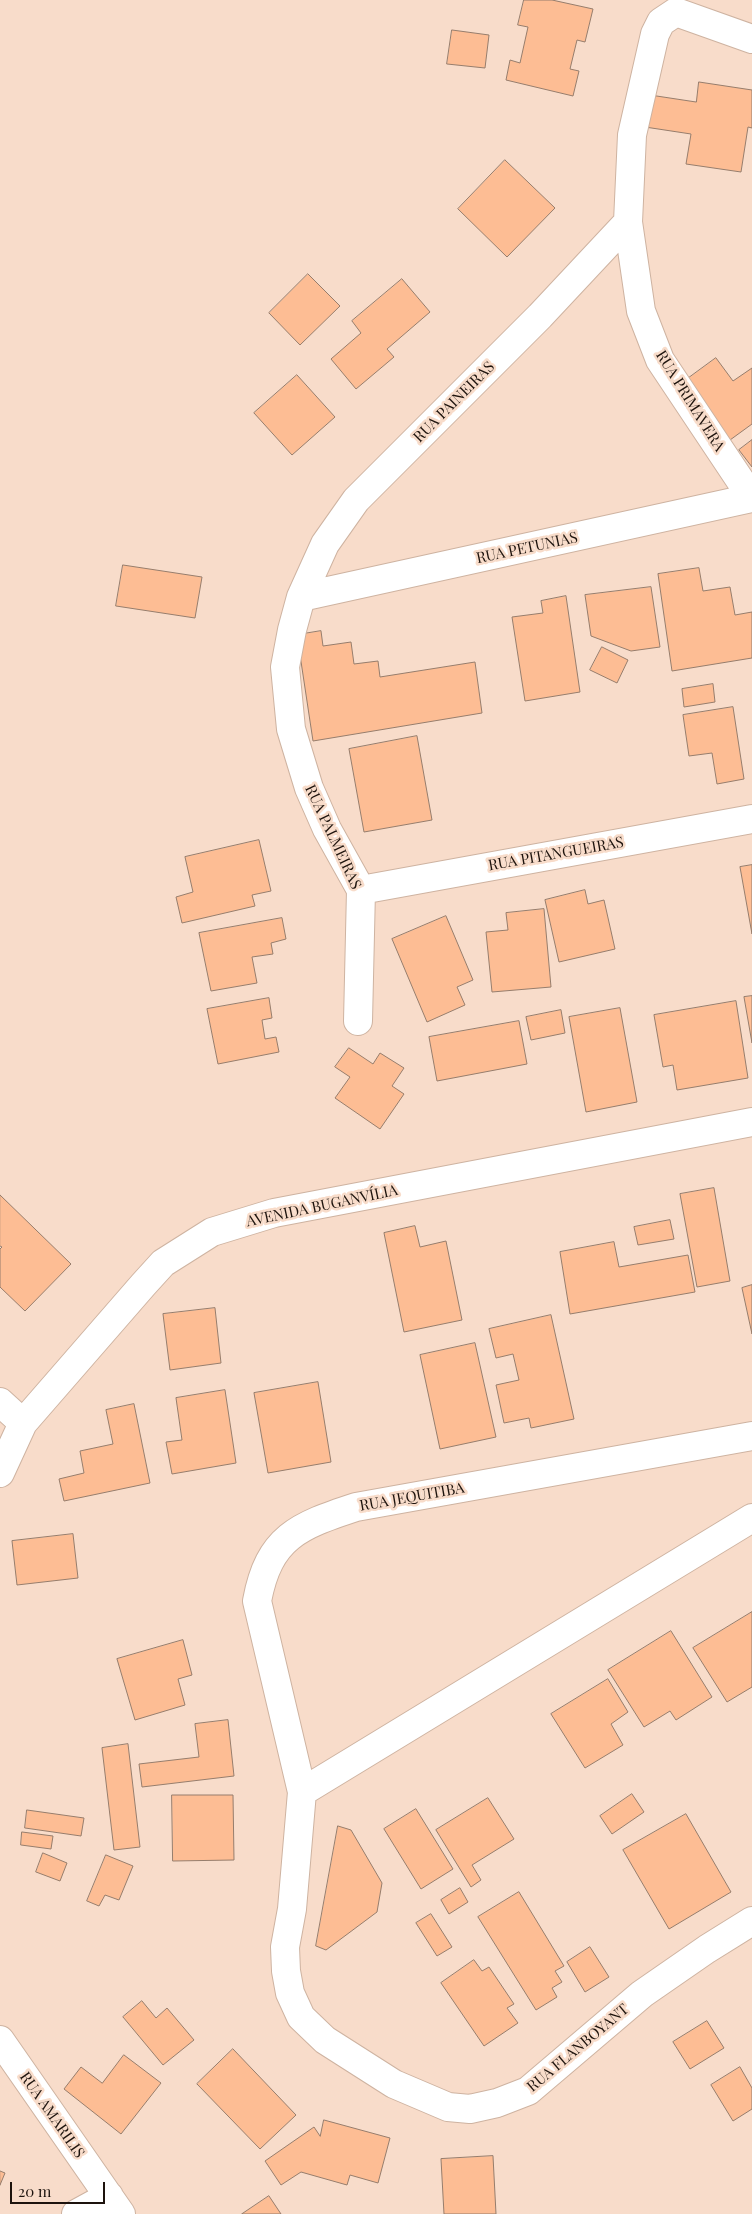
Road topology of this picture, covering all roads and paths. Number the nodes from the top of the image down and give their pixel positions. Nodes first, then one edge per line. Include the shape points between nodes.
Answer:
1 (752, 39) edge
2 (628, 222) junction
3 (752, 498) edge
4 (302, 597) junction
5 (752, 819) edge
6 (361, 890) junction
7 (358, 1021) dead end
8 (752, 1122) edge
9 (0, 1402) edge
10 (22, 1423) junction
11 (752, 1436) edge
12 (0, 1473) edge
13 (752, 1518) edge
14 (289, 1738) joint
15 (302, 1792) junction
16 (752, 1921) edge
17 (0, 2040) edge
18 (115, 2205) edge
19 (76, 2214) edge

1 - 2 street, RUA PRIMAVERA via 676,12 661,22 655,34 632,135
2 - 3 street, RUA PRIMAVERA via 642,311 660,360
2 - 4 street, RUA PAINEIRAS via 540,316 356,500 325,544
3 - 4 street, RUA PETUNIAS
4 - 6 street, RUA PALMEIRAS via 285,667 291,729 309,788
5 - 6 street, RUA PITANGUEIRAS
6 - 7 street, RUA PALMEIRAS
8 - 10 street, AVENIDA BUGANVÍLIA via 274,1213 212,1232 163,1263
9 - 10 street
10 - 12 street, AVENIDA BUGANVÍLIA
11 - 14 street, RUA JEQUITIBA via 356,1507 318,1519 292,1533 272,1555 262,1576 257,1601
13 - 15 street
14 - 15 street, RUA FLANBOYANT
15 - 16 street, RUA FLANBOYANT via 286,1948 290,1994 302,2017 326,2040 394,2084 448,2106 470,2109 528,2091 642,1994
17 - 18 street, RUA AMARILIS
18 - 19 street

